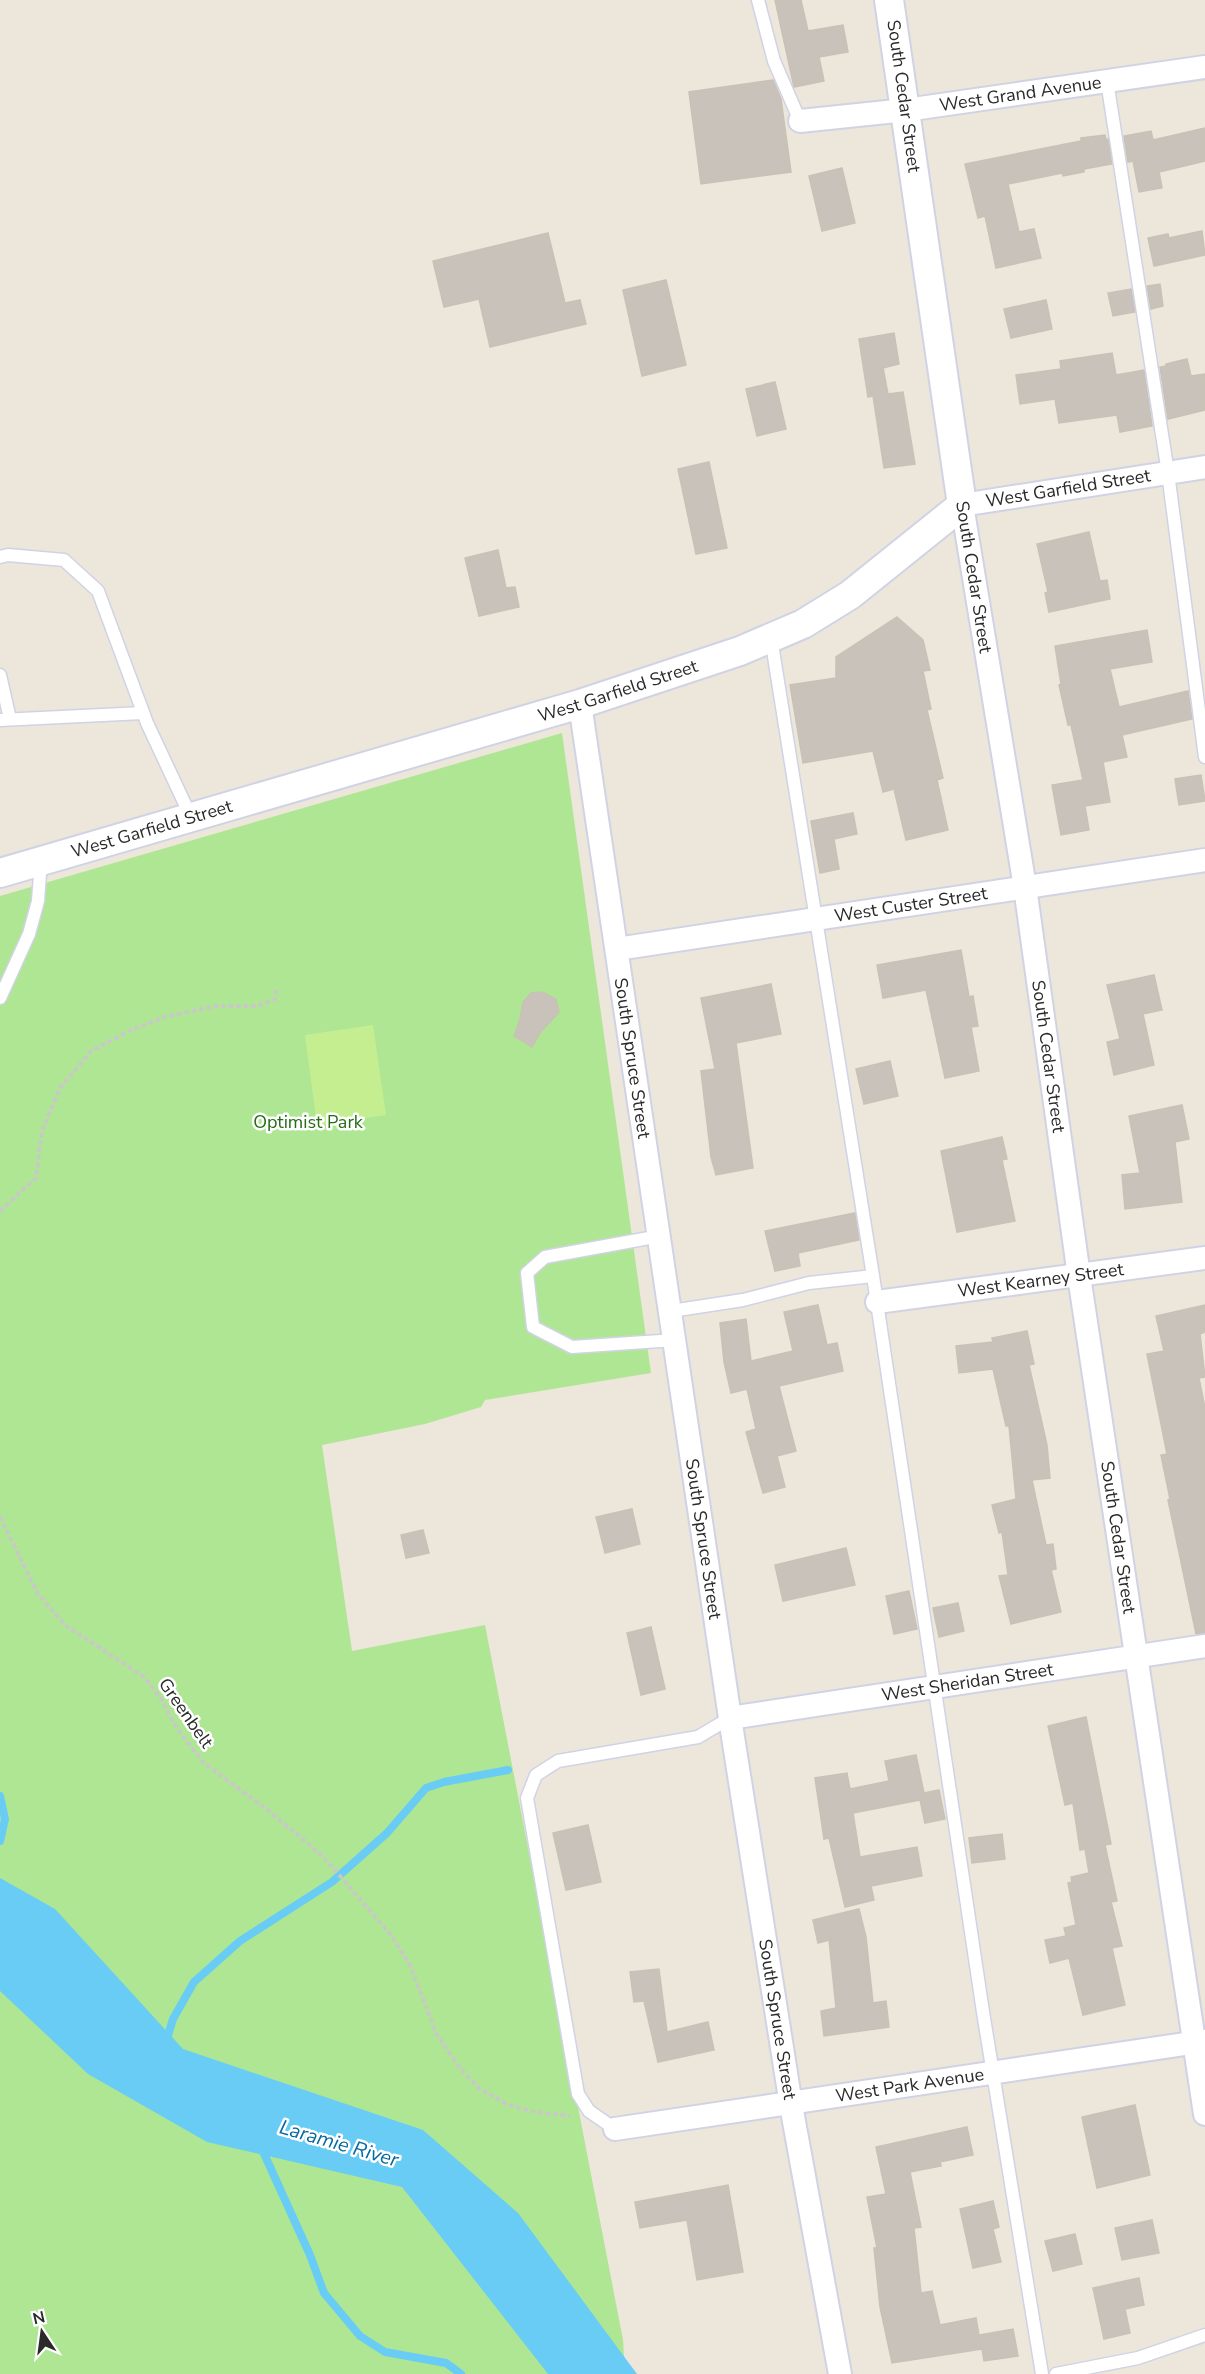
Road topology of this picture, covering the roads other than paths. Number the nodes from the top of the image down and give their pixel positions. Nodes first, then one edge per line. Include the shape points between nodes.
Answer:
1 (758, 0) edge
2 (889, 0) edge
3 (1205, 67) edge
4 (1107, 81) junction
5 (906, 110) junction
6 (800, 121) joint
7 (1205, 467) edge
8 (1168, 472) junction
9 (962, 505) junction
10 (0, 557) edge
11 (771, 638) junction
12 (0, 675) edge
13 (580, 704) junction
14 (143, 713) junction
15 (5, 719) edge
16 (1205, 757) edge
17 (190, 818) junction
18 (1205, 860) edge
19 (41, 861) junction
20 (0, 873) edge
21 (1025, 886) junction
22 (816, 919) junction
23 (617, 949) junction
24 (14, 965) junction
25 (0, 968) edge
26 (0, 998) edge
27 (660, 1236) junction
28 (1205, 1258) edge
29 (873, 1276) junction
30 (1079, 1276) junction
31 (876, 1302) junction
32 (671, 1311) junction
33 (675, 1340) junction
34 (1205, 1646) edge
35 (1137, 1656) junction
36 (933, 1688) junction
37 (730, 1718) junction
38 (1200, 2042) edge
39 (993, 2074) junction
40 (791, 2105) junction
41 (1205, 2114) edge
42 (615, 2129) joint
43 (1205, 2336) edge
44 (840, 2374) edge
45 (1042, 2374) edge
46 (1056, 2374) edge

1 - 6 lane via 774,61
2 - 5 street, South Cedar Street
3 - 4 street, West Grand Avenue
4 - 5 street, West Grand Avenue
4 - 8 lane
5 - 6 street, West Grand Avenue
5 - 9 street, South Cedar Street
7 - 8 street, West Garfield Street
8 - 9 street, West Garfield Street
8 - 16 lane
9 - 11 street, West Garfield Street via 850,595 803,624
9 - 21 street, South Cedar Street
10 - 14 lane via 64,560 98,591
11 - 13 street, West Garfield Street
11 - 22 lane
12 - 15 lane
13 - 17 street, West Garfield Street
13 - 23 street, South Spruce Street
14 - 15 lane
14 - 17 lane
17 - 19 street, West Garfield Street
18 - 21 street, West Custer Street
19 - 20 street, West Garfield Street
19 - 24 lane via 38,901 29,934
21 - 22 street, West Custer Street
21 - 30 street, South Cedar Street
22 - 23 street, West Custer Street
22 - 29 lane
23 - 27 street, South Spruce Street
24 - 25 lane
24 - 26 lane
27 - 32 street, South Spruce Street
27 - 33 lane via 545,1257 527,1273 529,1300 533,1327 572,1347
28 - 30 street, West Kearney Street
29 - 31 lane
29 - 32 lane via 809,1283 742,1300
30 - 31 street, West Kearney Street
30 - 35 street, South Cedar Street
31 - 36 lane
32 - 33 street, South Spruce Street
33 - 37 street, South Spruce Street
34 - 35 street, West Sheridan Street
35 - 36 street, West Sheridan Street
35 - 38 street, South Cedar Street
36 - 37 street, West Sheridan Street
36 - 39 lane
37 - 40 street, South Spruce Street
37 - 42 lane via 698,1737 558,1761 536,1775 528,1798 578,2094 589,2111
38 - 39 street, West Park Avenue
38 - 41 street, South Cedar Street
39 - 40 street, West Park Avenue
39 - 45 lane
40 - 42 street, West Park Avenue
40 - 44 street, South Spruce Street
43 - 46 lane via 1138,2358

